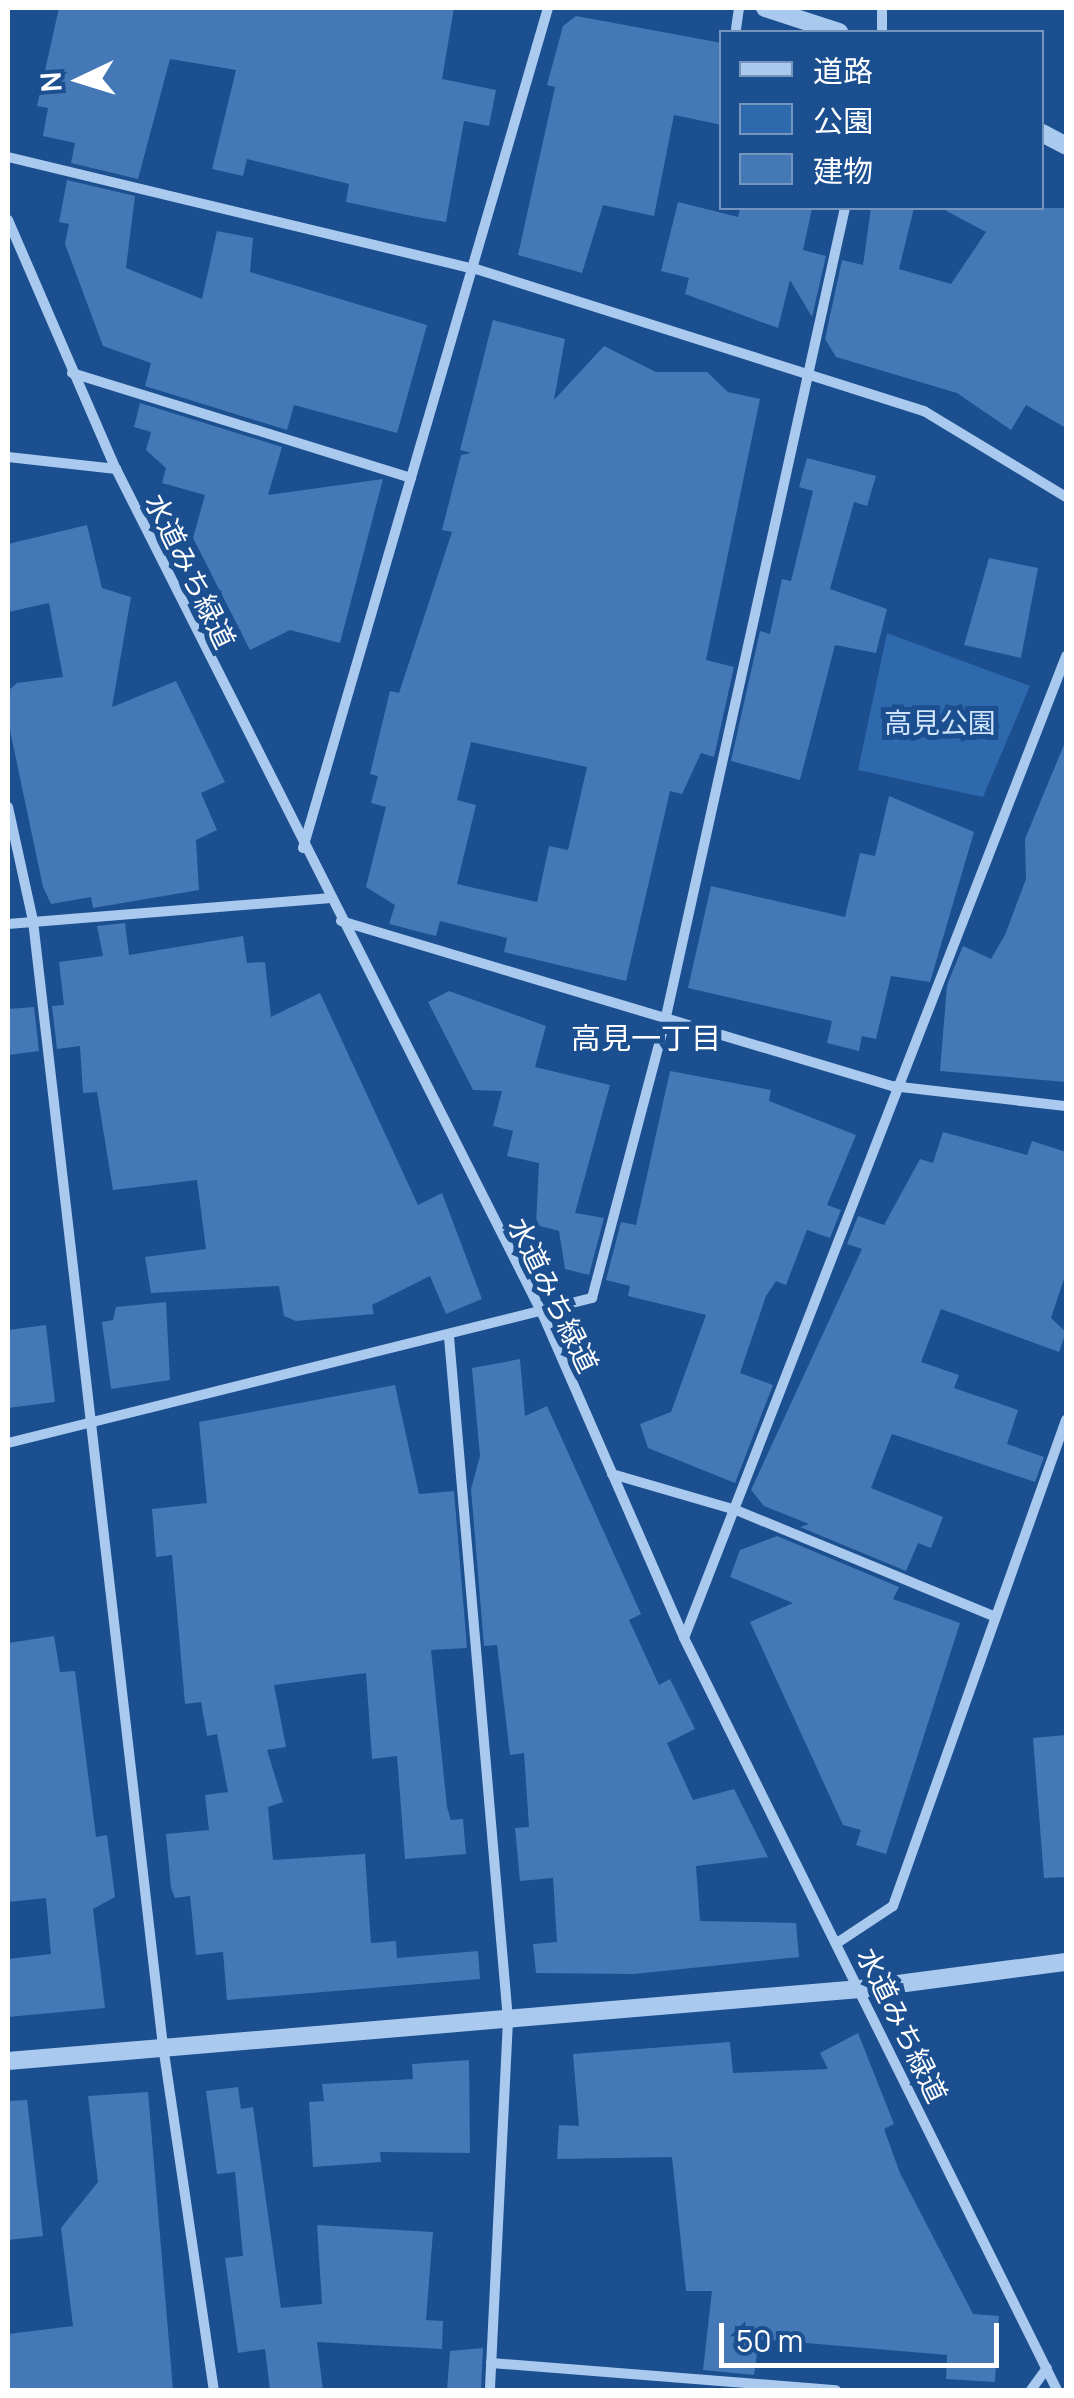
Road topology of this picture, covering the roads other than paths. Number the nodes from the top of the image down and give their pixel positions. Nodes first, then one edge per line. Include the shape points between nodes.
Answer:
1 (548, 8) edge
2 (739, 8) edge
3 (764, 8) edge
4 (736, 29) dead end
5 (833, 30) edge
6 (1044, 134) edge
7 (1066, 146) edge
8 (8, 158) edge
9 (845, 210) edge
10 (8, 220) edge
11 (476, 269) junction
12 (72, 372) junction
13 (806, 378) junction
14 (8, 457) edge
15 (116, 470) junction
16 (411, 478) junction
17 (1066, 497) edge
18 (1066, 656) edge
19 (8, 807) edge
20 (303, 848) junction
21 (328, 898) junction
22 (32, 921) junction
23 (340, 921) junction
24 (8, 924) edge
25 (665, 1021) junction
26 (892, 1086) junction
27 (1066, 1106) edge
28 (543, 1315) junction
29 (450, 1337) junction
30 (1066, 1420) edge
31 (93, 1421) junction
32 (8, 1443) edge
33 (612, 1474) junction
34 (736, 1510) junction
35 (996, 1617) junction
36 (684, 1638) junction
37 (837, 1943) junction
38 (1066, 1962) edge
39 (860, 1989) junction
40 (508, 2020) junction
41 (163, 2046) junction
42 (8, 2061) edge
43 (491, 2364) junction
44 (1047, 2368) junction
45 (214, 2390) edge
46 (490, 2390) edge
47 (836, 2390) edge
48 (1031, 2390) edge
49 (1057, 2390) edge

1 - 11 street
2 - 4 street
3 - 5 street
6 - 7 street
8 - 11 street
9 - 13 street
10 - 12 street, 水道みち緑道
11 - 13 street
11 - 16 street
12 - 15 street, 水道みち緑道
12 - 16 street
13 - 17 street via 924,411
13 - 25 street
14 - 15 street
15 - 20 street, 水道みち緑道
16 - 20 street
18 - 26 street
19 - 22 street
20 - 21 street, 水道みち緑道
21 - 22 street
21 - 23 street, 水道みち緑道
22 - 24 street
22 - 31 street
23 - 25 street
23 - 28 street, 水道みち緑道
25 - 26 street
25 - 28 street via 592,1298
26 - 27 street
26 - 34 street
28 - 29 street
28 - 33 street, 水道みち緑道
29 - 31 street
29 - 40 street
30 - 35 street
31 - 32 street
31 - 41 street
33 - 34 street
33 - 36 street, 水道みち緑道
34 - 35 street
34 - 36 street
35 - 37 street via 893,1906
36 - 37 street, 水道みち緑道
37 - 39 street, 水道みち緑道
38 - 39 street
39 - 40 street
39 - 44 street, 水道みち緑道
40 - 41 street
40 - 43 street
41 - 42 street
41 - 45 street
43 - 46 street
43 - 47 street
44 - 48 street
44 - 49 street, 水道みち緑道

